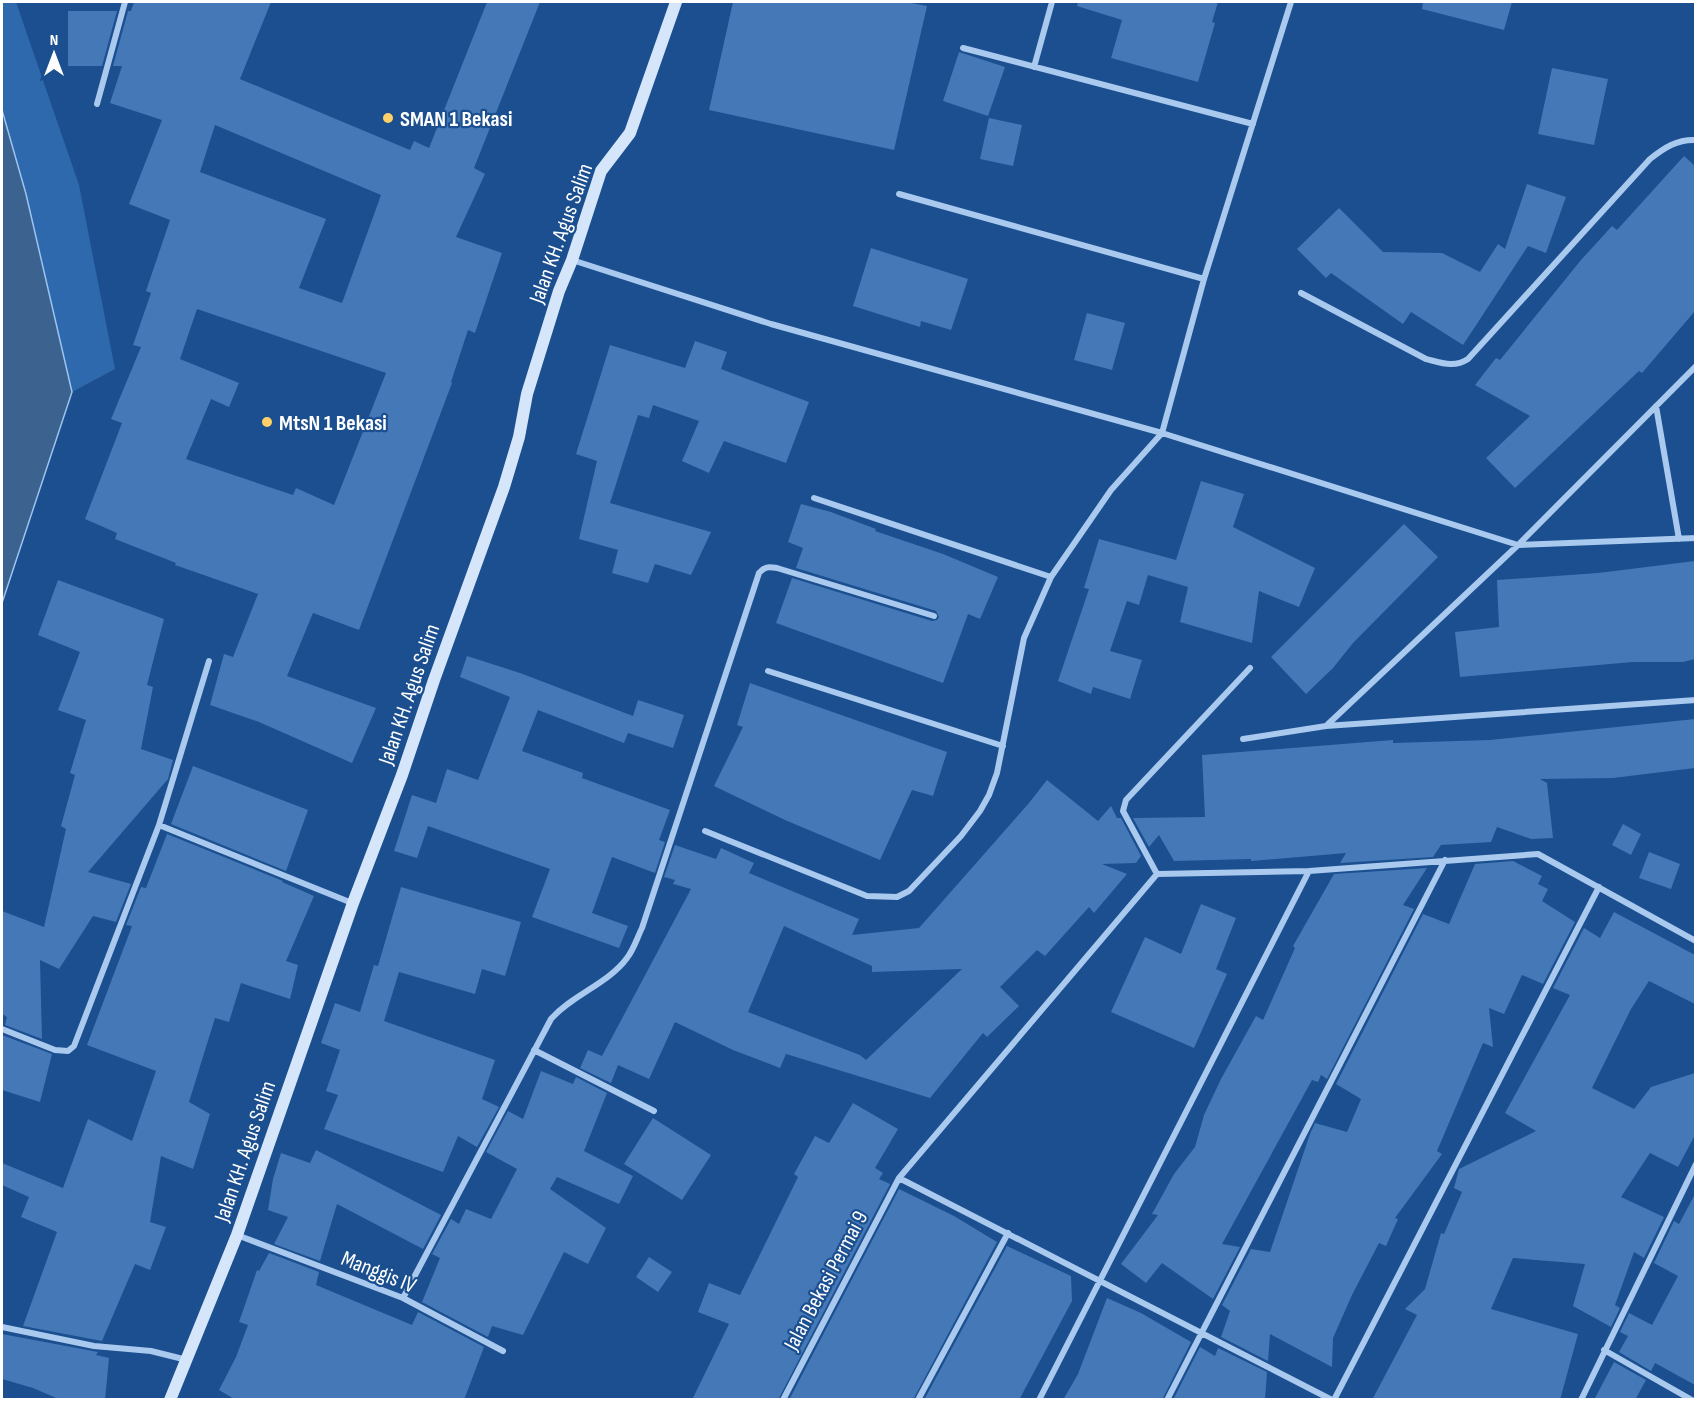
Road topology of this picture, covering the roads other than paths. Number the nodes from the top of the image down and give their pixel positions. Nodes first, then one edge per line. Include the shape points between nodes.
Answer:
1 (125, 2) edge
2 (675, 2) edge
3 (1052, 2) edge
4 (1291, 2) edge
5 (963, 48) dead end
6 (1034, 67) junction
7 (97, 104) dead end
8 (1253, 124) junction
9 (1695, 140) edge
10 (899, 194) dead end
11 (572, 260) junction
12 (1204, 279) junction
13 (1301, 293) dead end
14 (1695, 366) edge
15 (1656, 406) junction
16 (1162, 433) junction
17 (814, 498) dead end
18 (1695, 538) edge
19 (1679, 539) junction
20 (1518, 545) junction
21 (1051, 577) junction
22 (934, 616) dead end
23 (210, 661) dead end
24 (1250, 669) dead end
25 (768, 671) dead end
26 (1695, 700) edge
27 (1326, 726) junction
28 (1243, 739) dead end
29 (1003, 746) junction
30 (159, 825) junction
31 (705, 831) dead end
32 (1445, 860) junction
33 (1309, 871) junction
34 (1157, 874) junction
35 (1599, 887) junction
36 (353, 903) junction
37 (1695, 941) edge
38 (2, 1029) edge
39 (534, 1050) junction
40 (654, 1112) dead end
41 (1695, 1164) edge
42 (899, 1178) junction
43 (1008, 1233) junction
44 (237, 1235) junction
45 (1100, 1281) junction
46 (403, 1298) junction
47 (2, 1327) edge
48 (1202, 1333) junction
49 (1604, 1350) junction
50 (503, 1351) dead end
51 (187, 1360) junction
52 (170, 1400) edge
53 (783, 1400) edge
54 (918, 1400) edge
55 (1039, 1400) edge
56 (1167, 1400) edge
57 (1333, 1400) edge
58 (1581, 1400) edge
59 (1692, 1400) edge

1 - 7 street
2 - 11 street, Jalan KH. Agus Salim via 630,133 602,171
3 - 6 street
4 - 8 street
5 - 6 street
6 - 8 street
8 - 12 street
9 - 13 street via 1663,148 1650,159 1461,363 1426,359
10 - 12 street
11 - 16 street via 771,324
11 - 36 street, Jalan KH. Agus Salim via 530,383 504,487
12 - 16 street
14 - 15 street
15 - 19 street
15 - 20 street
16 - 20 street
16 - 21 street via 1111,490
17 - 21 street
18 - 19 street
19 - 20 street
20 - 27 street
21 - 29 street via 1024,638
22 - 39 street via 777,568 759,573 632,951 610,974 562,1007
23 - 30 street
24 - 34 street via 1123,806
25 - 29 street
26 - 27 street
27 - 28 street
29 - 31 street via 998,773 980,812 909,891 897,897 867,896
30 - 36 street
30 - 38 street via 74,1046 68,1051 55,1050
32 - 33 street
32 - 35 street via 1538,854
32 - 48 street
33 - 34 street
33 - 45 street
34 - 42 street, Jalan Bekasi Permai 9
35 - 37 street
35 - 57 street
36 - 44 street, Jalan KH. Agus Salim
39 - 40 street
39 - 46 street
41 - 49 street
42 - 43 street
42 - 53 street, Jalan Bekasi Permai 9
43 - 45 street
43 - 54 street
44 - 46 street, Manggis IV
44 - 51 street, Jalan KH. Agus Salim
45 - 48 street
45 - 55 street
46 - 50 street, Manggis IV
47 - 51 street
48 - 56 street
48 - 57 street
49 - 58 street
49 - 59 street
51 - 52 street, Jalan KH. Agus Salim

